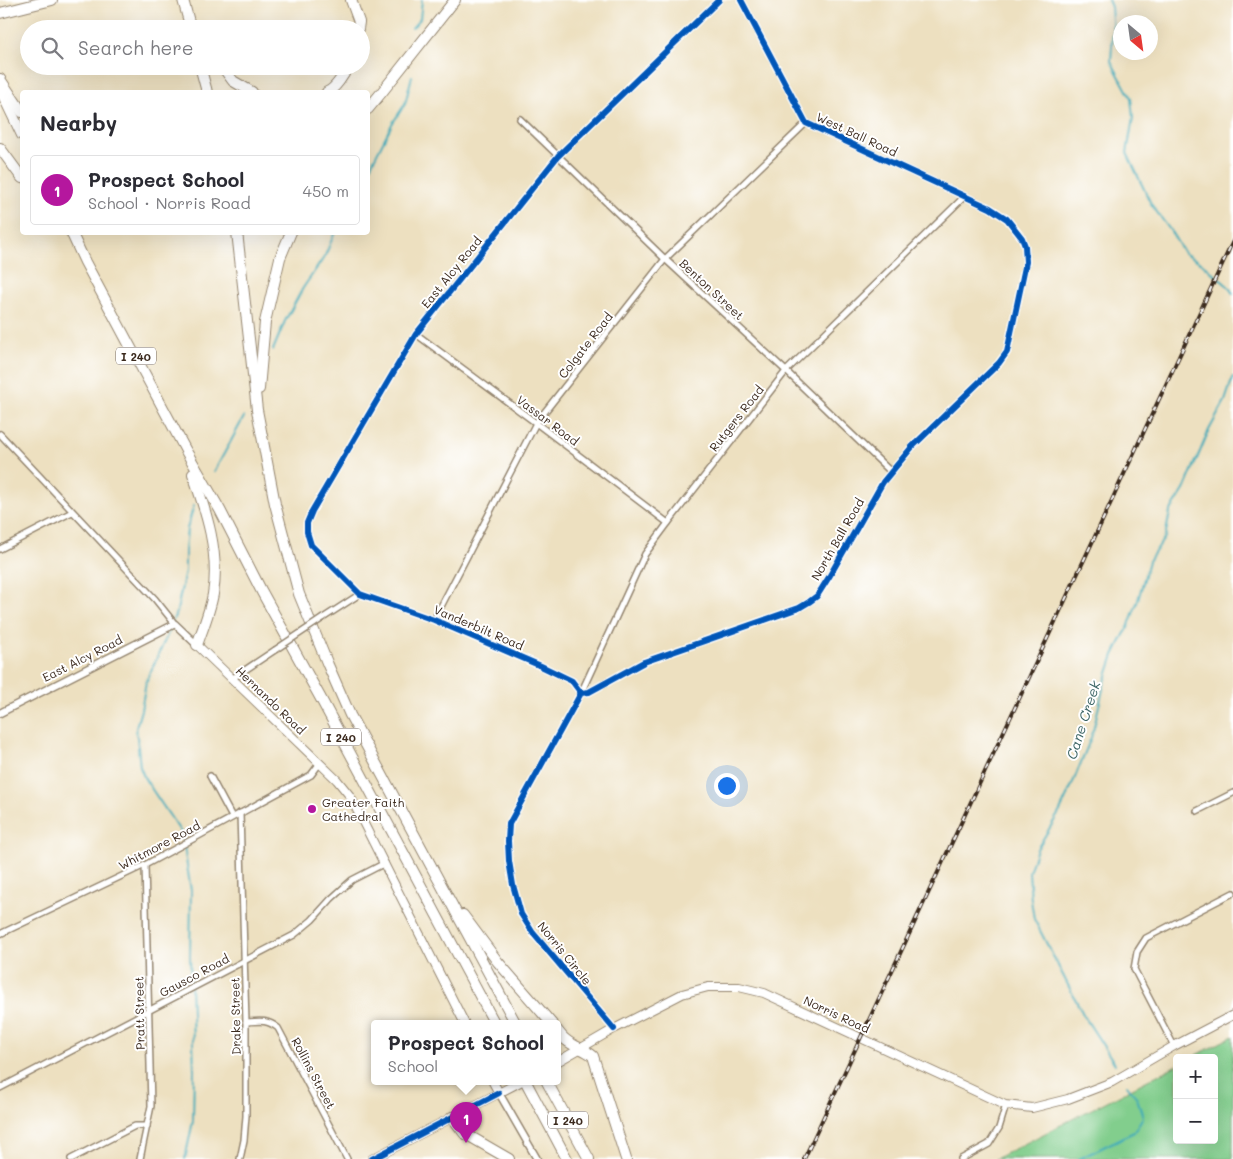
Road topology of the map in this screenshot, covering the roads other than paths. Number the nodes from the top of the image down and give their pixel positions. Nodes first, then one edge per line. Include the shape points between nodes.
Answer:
1 (52, 0) edge
2 (183, 0) edge
3 (351, 0) edge
4 (455, 0) edge
5 (719, 0) edge
6 (741, 0) edge
7 (187, 13) junction
8 (0, 14) edge
9 (189, 20) edge
10 (191, 20) edge
11 (358, 20) edge
12 (202, 75) edge
13 (229, 75) edge
14 (343, 75) edge
15 (0, 78) edge
16 (0, 89) edge
17 (206, 90) edge
18 (249, 90) edge
19 (331, 90) edge
20 (370, 107) edge
21 (20, 109) edge
22 (520, 119) dead end
23 (806, 123) junction
24 (20, 131) edge
25 (0, 148) edge
26 (558, 156) junction
27 (20, 175) edge
28 (964, 197) junction
29 (1018, 232) joint
30 (65, 235) edge
31 (72, 235) edge
32 (237, 235) edge
33 (290, 235) edge
34 (665, 259) junction
35 (85, 262) junction
36 (416, 334) junction
37 (786, 371) junction
38 (257, 410) junction
39 (536, 423) junction
40 (0, 434) edge
41 (186, 451) junction
42 (891, 472) junction
43 (72, 512) junction
44 (668, 523) junction
45 (0, 549) edge
46 (360, 594) junction
47 (434, 620) junction
48 (175, 624) junction
49 (198, 645) junction
50 (233, 678) junction
51 (581, 694) junction
52 (0, 712) edge
53 (320, 763) junction
54 (210, 776) dead end
55 (1233, 793) edge
56 (1197, 811) dead end
57 (240, 813) junction
58 (232, 817) junction
59 (385, 863) junction
60 (144, 865) junction
61 (1233, 892) edge
62 (446, 893) junction
63 (0, 934) edge
64 (243, 961) junction
65 (149, 1010) junction
66 (1233, 1015) edge
67 (463, 1020) edge
68 (493, 1020) edge
69 (514, 1020) edge
70 (549, 1020) edge
71 (246, 1022) junction
72 (614, 1029) junction
73 (561, 1035) edge
74 (1174, 1046) junction
75 (581, 1048) junction
76 (561, 1060) edge
77 (495, 1085) edge
78 (514, 1085) edge
79 (528, 1085) edge
80 (549, 1085) edge
81 (0, 1088) edge
82 (499, 1093) junction
83 (1006, 1105) junction
84 (452, 1117) junction
85 (146, 1126) junction
86 (71, 1159) edge
87 (140, 1159) edge
88 (240, 1159) edge
89 (347, 1159) edge
90 (372, 1159) edge
91 (509, 1159) edge
92 (536, 1159) edge
93 (567, 1159) edge
94 (589, 1159) edge
95 (626, 1159) edge
96 (962, 1159) edge

1 - 8 highway
2 - 7 highway
3 - 11 highway
4 - 20 highway
5 - 26 street, East Alcy Road
6 - 23 street, West Ball Road
7 - 9 highway
7 - 10 highway
12 - 17 highway
13 - 18 highway
14 - 19 highway
15 - 21 highway
16 - 24 highway
22 - 26 street, Benton Street
23 - 28 street, West Ball Road
23 - 34 street, Colgate Road
25 - 27 highway
26 - 34 street, Benton Street
26 - 36 street, East Alcy Road
28 - 29 street, West Ball Road via 998,213
28 - 37 street, Rutgers Road
29 - 42 street, North Ball Road via 1026,262 1007,352 1000,363 912,447
30 - 35 highway
31 - 35 highway
32 - 38 highway, I 240
33 - 38 highway via 280,258 265,322
34 - 37 street, Benton Street
34 - 39 street, Colgate Road
35 - 41 highway, I 240
36 - 39 street, Vassar Road
36 - 46 street, East Alcy Road via 307,523 311,545
37 - 42 street, Benton Street
37 - 44 street, Rutgers Road
38 - 62 highway, I 240 via 275,504 307,612 350,715
39 - 44 street, Vassar Road
39 - 47 street, Colgate Road
40 - 43 street, Hernando Road
41 - 49 highway via 209,528 215,568 208,617
41 - 68 highway, I 240
42 - 51 street, North Ball Road via 829,577 809,602 644,662
43 - 45 street
43 - 48 street, Hernando Road
44 - 51 street, Rutgers Road via 645,554
46 - 47 street, Vanderbilt Road
46 - 50 street, bridge
47 - 51 street, Vanderbilt Road via 572,680
48 - 49 street, Hernando Road
48 - 52 street, East Alcy Road
49 - 50 main road, Hernando Road
50 - 53 main road, Hernando Road
51 - 72 street, Norris Circle via 509,824 509,861 521,914 533,933
53 - 57 street, Whitmore Road via 311,774
53 - 59 main road, Hernando Road via 350,796
54 - 58 street
55 - 56 street
57 - 58 street, Whitmore Road
57 - 64 street, Drake Street
58 - 60 street, Whitmore Road
59 - 64 street, Gausco Road via 352,880 294,935
59 - 67 main road, Hernando Road
60 - 63 street, Whitmore Road
60 - 65 street, Pratt Street
61 - 74 street via 1146,938 1137,952 1134,969
62 - 69 highway, I 240
62 - 70 highway via 498,962
64 - 65 street, Gausco Road
64 - 71 street, Drake Street
65 - 81 street, Gausco Road
65 - 85 street, Pratt Street via 151,1106
66 - 74 main road, Norris Road
71 - 88 street, Drake Street via 246,1116
71 - 89 street, Rollins Street via 264,1021 278,1028
72 - 75 main road, Norris Road
72 - 83 main road, Norris Road via 682,994 708,987 740,987 764,993
73 - 75 highway
74 - 83 main road, Norris Road via 1112,1082 1068,1099 1032,1108
75 - 76 main road, Norris Road
75 - 95 highway via 593,1056
77 - 82 main road
78 - 82 main road
79 - 93 highway, I 240
80 - 94 highway, I 240
82 - 84 main road
82 - 92 street
83 - 96 street via 1000,1128 988,1144
84 - 90 main road
84 - 91 highway via 464,1132
85 - 86 street via 135,1126
85 - 87 street, Pratt Street

